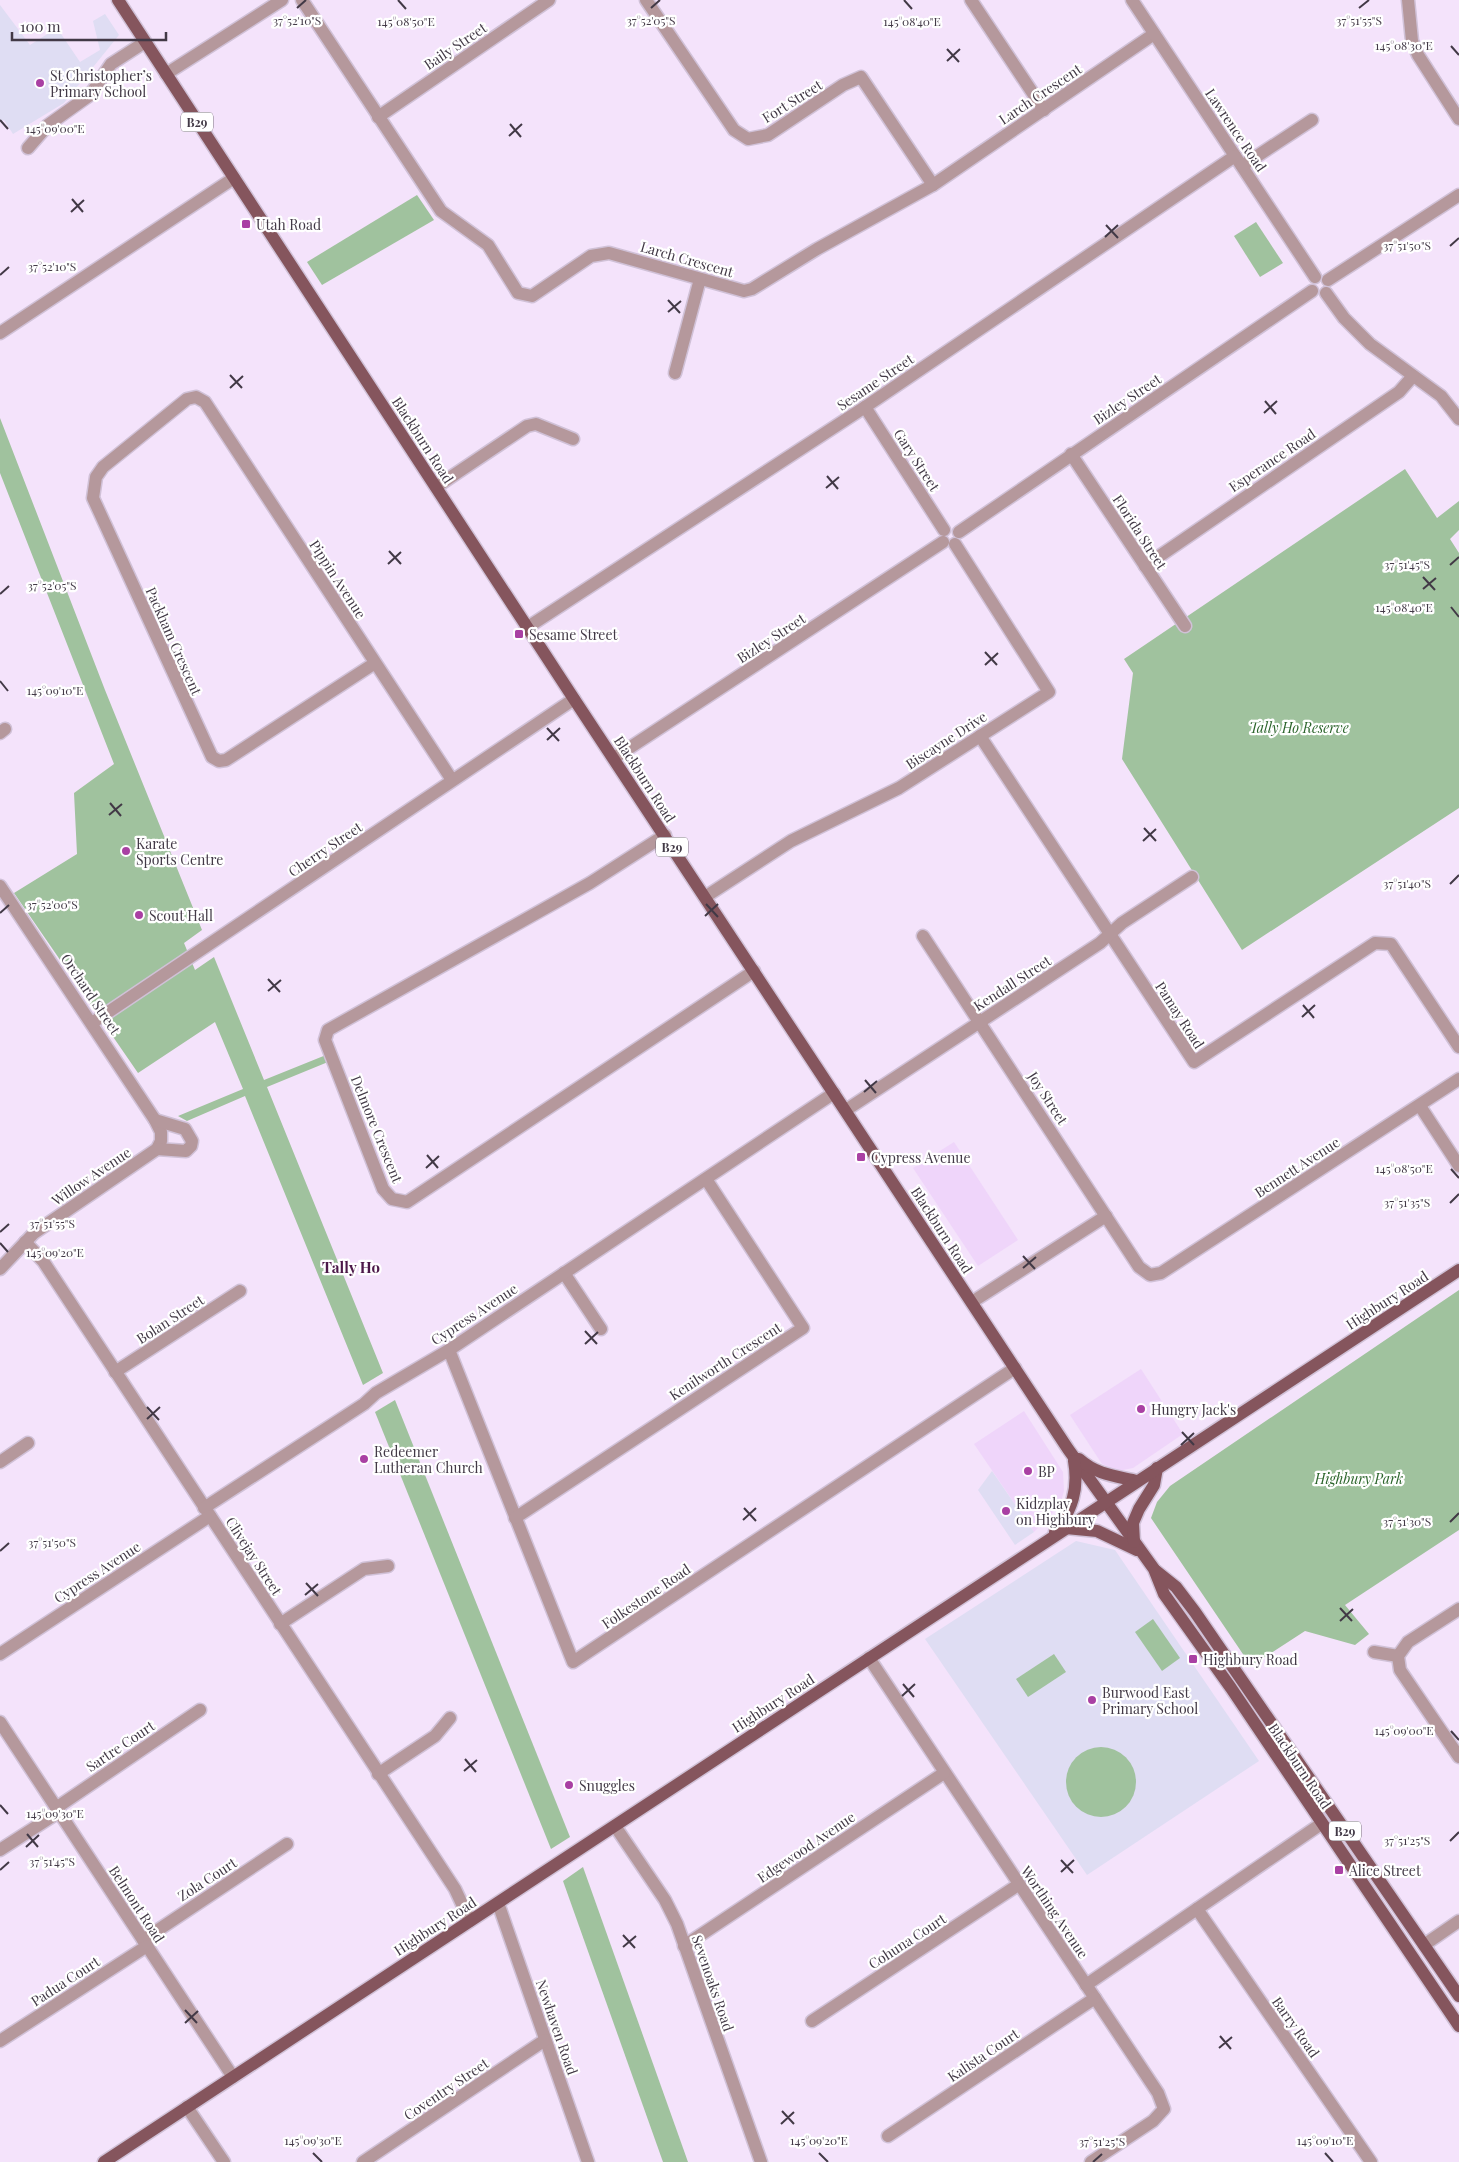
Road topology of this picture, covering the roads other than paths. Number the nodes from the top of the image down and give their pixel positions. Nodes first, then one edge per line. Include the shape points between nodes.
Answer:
1 (118, 0) edge
2 (282, 0) edge
3 (302, 0) edge
4 (550, 0) edge
5 (646, 0) edge
6 (971, 0) edge
7 (1132, 0) edge
8 (1408, 0) edge
9 (1154, 34) junction
10 (145, 42) junction
11 (166, 74) junction
12 (1044, 110) junction
13 (378, 117) junction
14 (1459, 119) edge
15 (1312, 120) dead end
16 (28, 148) dead end
17 (1238, 161) junction
18 (234, 178) junction
19 (933, 185) junction
20 (1459, 195) edge
21 (1315, 278) junction
22 (700, 279) junction
23 (1328, 280) junction
24 (1312, 291) junction
25 (1326, 293) junction
26 (0, 333) edge
27 (675, 373) dead end
28 (1414, 376) junction
29 (196, 396) joint
30 (865, 407) junction
31 (1459, 420) edge
32 (573, 439) dead end
33 (1071, 454) junction
34 (436, 487) junction
35 (950, 537) junction
36 (1144, 566) junction
37 (1185, 626) dead end
38 (528, 627) junction
39 (375, 663) junction
40 (574, 699) junction
41 (980, 736) junction
42 (614, 758) junction
43 (452, 780) junction
44 (665, 835) junction
45 (1192, 877) dead end
46 (0, 886) edge
47 (705, 897) junction
48 (1109, 934) junction
49 (923, 936) dead end
50 (754, 970) junction
51 (980, 1022) junction
52 (92, 1023) junction
53 (1459, 1047) edge
54 (1459, 1079) edge
55 (834, 1093) junction
56 (1420, 1106) junction
57 (846, 1110) junction
58 (156, 1120) junction
59 (157, 1149) junction
60 (1459, 1166) edge
61 (706, 1179) junction
62 (1106, 1216) junction
63 (25, 1242) junction
64 (0, 1269) edge
65 (1459, 1270) edge
66 (564, 1273) junction
67 (1150, 1275) joint
68 (240, 1291) dead end
69 (972, 1302) junction
70 (601, 1329) dead end
71 (449, 1350) junction
72 (1015, 1368) junction
73 (115, 1372) junction
74 (28, 1444) dead end
75 (1071, 1453) junction
76 (0, 1462) edge
77 (1157, 1468) junction
78 (1137, 1481) junction
79 (1105, 1503) junction
80 (207, 1512) junction
81 (514, 1518) junction
82 (1066, 1528) junction
83 (1052, 1536) junction
84 (1138, 1547) junction
85 (388, 1566) dead end
86 (1154, 1569) junction
87 (1459, 1608) edge
88 (280, 1624) junction
89 (1374, 1652) dead end
90 (0, 1654) edge
91 (1398, 1656) junction
92 (868, 1658) junction
93 (200, 1710) dead end
94 (450, 1718) dead end
95 (0, 1722) edge
96 (1459, 1758) edge
97 (944, 1773) junction
98 (378, 1774) junction
99 (57, 1810) junction
100 (1334, 1814) junction
101 (1321, 1824) junction
102 (615, 1826) junction
103 (287, 1844) dead end
104 (0, 1850) edge
105 (1018, 1885) junction
106 (498, 1902) junction
107 (1197, 1910) junction
108 (474, 1918) junction
109 (1459, 1921) edge
110 (145, 1943) junction
111 (1424, 1945) junction
112 (684, 1946) junction
113 (1410, 1954) junction
114 (1086, 1985) junction
115 (1459, 1996) edge
116 (1095, 1998) junction
117 (812, 2021) dead end
118 (1459, 2026) edge
119 (545, 2040) junction
120 (0, 2041) edge
121 (233, 2077) junction
122 (187, 2107) junction
123 (888, 2136) dead end
124 (104, 2162) edge
125 (224, 2162) edge
126 (363, 2162) edge
127 (588, 2162) edge
128 (761, 2162) edge
129 (1091, 2162) edge
130 (1371, 2162) edge

1 - 10 main road, Blackburn Road / B29
2 - 11 street
3 - 13 street, Larch Crescent
4 - 13 street, Baily Street
5 - 19 street, Fort Street via 734,130 748,139 768,135 860,77
6 - 12 street
7 - 9 street, Lawrence Road
8 - 14 street via 1412,41 1418,55
9 - 12 street, Larch Crescent
9 - 17 street, Lawrence Road
10 - 11 main road, Blackburn Road / B29
10 - 16 street via 111,64 90,95 48,125
11 - 18 main road, Blackburn Road / B29
12 - 19 street, Larch Crescent
13 - 22 street, Larch Crescent via 441,211 488,245 518,293 532,296 591,256 609,253
15 - 17 street, Sesame Street
17 - 21 street, Lawrence Road
17 - 30 street, Sesame Street
18 - 26 street
18 - 34 main road, Blackburn Road / B29
19 - 22 street, Larch Crescent via 752,289 744,291
20 - 23 street
21 - 23 street via 1324,276
21 - 24 street via 1311,283
22 - 27 street
23 - 25 street via 1330,288
24 - 25 street via 1318,295
24 - 33 street, Bizley Street
25 - 28 street via 1344,318 1370,344
28 - 31 street via 1441,396
28 - 36 street, Esperance Road via 1399,392
29 - 39 street, Pippin Avenue via 205,402
29 - 39 street, Packham Crescent via 187,399 103,467 92,488 93,498 212,757 226,760
30 - 35 street, Gary Street
30 - 38 street, Sesame Street
32 - 34 street via 536,424 526,426
33 - 35 street, Bizley Street
33 - 36 street, Florida Street
34 - 38 main road, Blackburn Road / B29
35 - 41 street, Biscayne Drive via 1048,692
35 - 42 street, Bizley Street
36 - 37 street, Florida Street
38 - 40 main road, Blackburn Road / B29
39 - 43 street, Pippin Avenue
40 - 42 main road, Blackburn Road / B29
40 - 43 street, Cherry Street
41 - 47 street, Biscayne Drive via 899,788 791,841
41 - 48 street, Pamay Road
42 - 44 main road, Blackburn Road / B29
43 - 52 street, Cherry Street
44 - 47 main road, Blackburn Road / B29
44 - 50 street, Delmore Crescent via 590,883 328,1030 325,1040 382,1189 392,1199 407,1202
45 - 48 street, Kendall Street
46 - 52 street, Orchard Street
47 - 50 main road, Blackburn Road / B29
48 - 51 street, Kendall Street
48 - 53 street, Pamay Road via 1194,1062 1375,943 1391,944
49 - 51 street, Joy Street
50 - 55 main road, Blackburn Road / B29
51 - 57 street, Kendall Street
51 - 62 street, Joy Street
52 - 58 street, Orchard Street
54 - 56 street, Bennett Avenue
55 - 57 main road, Blackburn Road / B29
55 - 61 street, Cypress Avenue
56 - 60 street
56 - 67 street, Bennett Avenue via 1161,1273
57 - 69 main road, Blackburn Road / B29
58 - 59 street, Orchard Street via 161,1132
58 - 59 street via 185,1129 192,1141 186,1151
59 - 63 street, Willow Avenue
61 - 66 street, Cypress Avenue
61 - 81 street, Kenilworth Crescent via 803,1328
62 - 67 street, Joy Street via 1140,1267
62 - 69 street
63 - 64 street, Willow Avenue
63 - 73 street, Clivejay Street via 43,1261
65 - 77 main road, Highbury Road
66 - 70 street
66 - 71 street, Cypress Avenue
68 - 73 street, Bolan Street
69 - 72 main road, Blackburn Road / B29
71 - 80 street, Cypress Avenue via 376,1393
71 - 81 street, Folkestone Road
72 - 75 main road, Blackburn Road / B29
72 - 81 street, Folkestone Road via 573,1662
73 - 80 street, Clivejay Street
74 - 76 street
75 - 78 main road via 1097,1472
75 - 79 main road, Blackburn Road / B29
75 - 83 main road via 1076,1472 1074,1499
77 - 78 main road, Highbury Road
77 - 84 main road via 1154,1485 1133,1523
78 - 79 main road, Highbury Road
79 - 82 main road, Highbury Road
79 - 84 main road, Blackburn Road / B29
80 - 88 street, Clivejay Street
80 - 90 street, Cypress Avenue
82 - 83 main road, Highbury Road
82 - 84 main road via 1097,1532
83 - 92 main road, Highbury Road
84 - 86 main road, Blackburn Road / B29
85 - 88 street via 364,1569
86 - 100 main road, Blackburn Road / B29 via 1176,1587 1195,1612
86 - 101 main road, Blackburn Road / B29 via 1164,1594
87 - 91 street via 1408,1642
88 - 98 street, Clivejay Street
89 - 91 street
91 - 96 street via 1400,1670
92 - 97 street, Worthing Avenue
92 - 102 main road, Highbury Road
93 - 99 street, Sartre Court
94 - 98 street via 435,1736
95 - 99 street, Belmont Road
97 - 105 street, Worthing Avenue
97 - 112 street, Edgewood Avenue
98 - 108 street, Clivejay Street
99 - 104 street, Sartre Court
99 - 110 street, Belmont Road
100 - 101 main road
100 - 111 main road, Blackburn Road / B29
101 - 107 street
101 - 113 main road, Blackburn Road / B29
102 - 106 main road, Highbury Road
102 - 112 street, Sevenoaks Road via 665,1900
103 - 110 street, Zola Court
105 - 114 street, Worthing Avenue
105 - 117 street, Cohuna Court
106 - 108 main road, Highbury Road
106 - 119 street, Newhaven Road
107 - 114 street
107 - 130 street, Barry Road
108 - 121 main road, Highbury Road
109 - 111 street
110 - 120 street, Padua Court
110 - 121 street, Belmont Road
111 - 113 main road
111 - 115 main road, Blackburn Road / B29
112 - 128 street, Sevenoaks Road
113 - 118 main road, Blackburn Road / B29
114 - 116 street, Worthing Avenue
116 - 123 street, Kalista Court
116 - 129 street, Worthing Avenue via 1158,2094 1164,2109 1153,2121
119 - 126 street, Coventry Street
119 - 127 street, Newhaven Road
121 - 122 main road, Highbury Road
122 - 124 main road, Highbury Road
122 - 125 street

